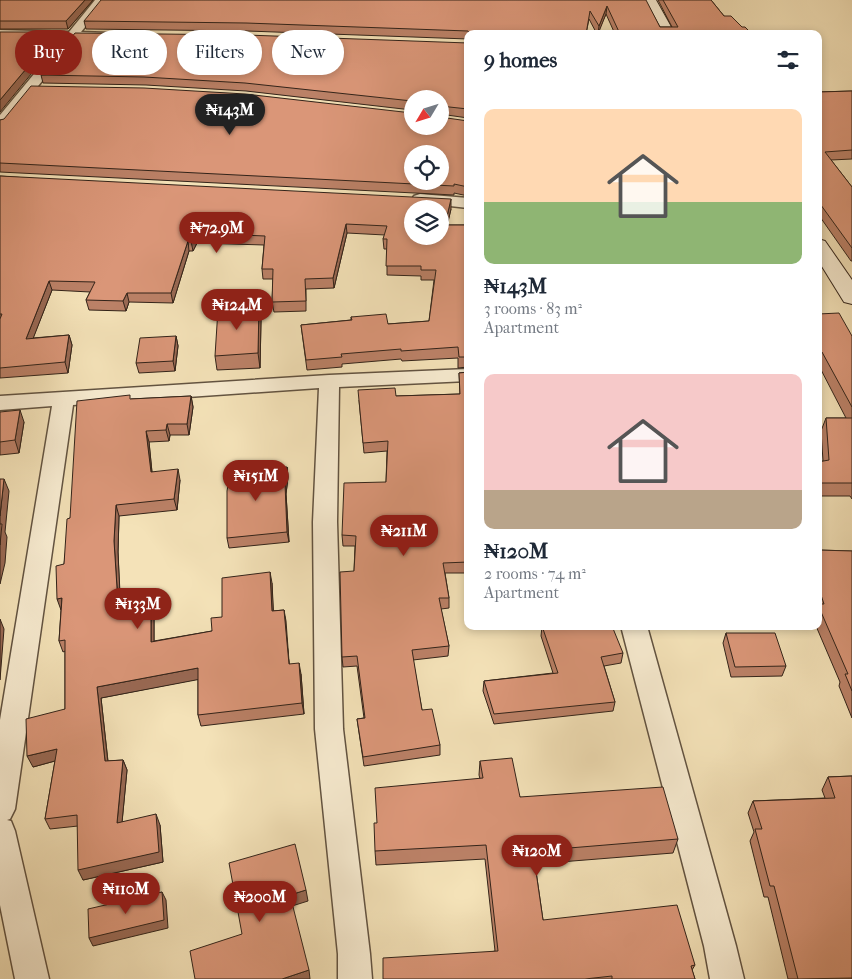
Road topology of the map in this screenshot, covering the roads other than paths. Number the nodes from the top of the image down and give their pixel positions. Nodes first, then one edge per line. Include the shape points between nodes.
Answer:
1 (100, 0) edge
2 (650, 0) edge
3 (74, 30) edge
4 (666, 30) edge
5 (0, 34) edge
6 (15, 34) edge
7 (38, 75) edge
8 (27, 89) junction
9 (47, 89) edge
10 (0, 102) edge
11 (17, 102) junction
12 (0, 124) edge
13 (401, 198) edge
14 (464, 202) edge
15 (822, 251) edge
16 (852, 297) edge
17 (464, 375) edge
18 (329, 381) junction
19 (64, 398) junction
20 (0, 403) edge
21 (635, 630) edge
22 (0, 809) edge
23 (0, 831) edge
24 (32, 979) edge
25 (355, 979) edge
26 (727, 979) edge

1 - 3 street
2 - 4 street
5 - 6 street
7 - 8 street
8 - 9 street
8 - 11 street
10 - 11 street
11 - 12 street
13 - 14 street
15 - 16 street
17 - 18 street
18 - 19 street
18 - 25 street via 326,522 329,729
19 - 20 street
19 - 22 street
21 - 26 street
23 - 24 street

